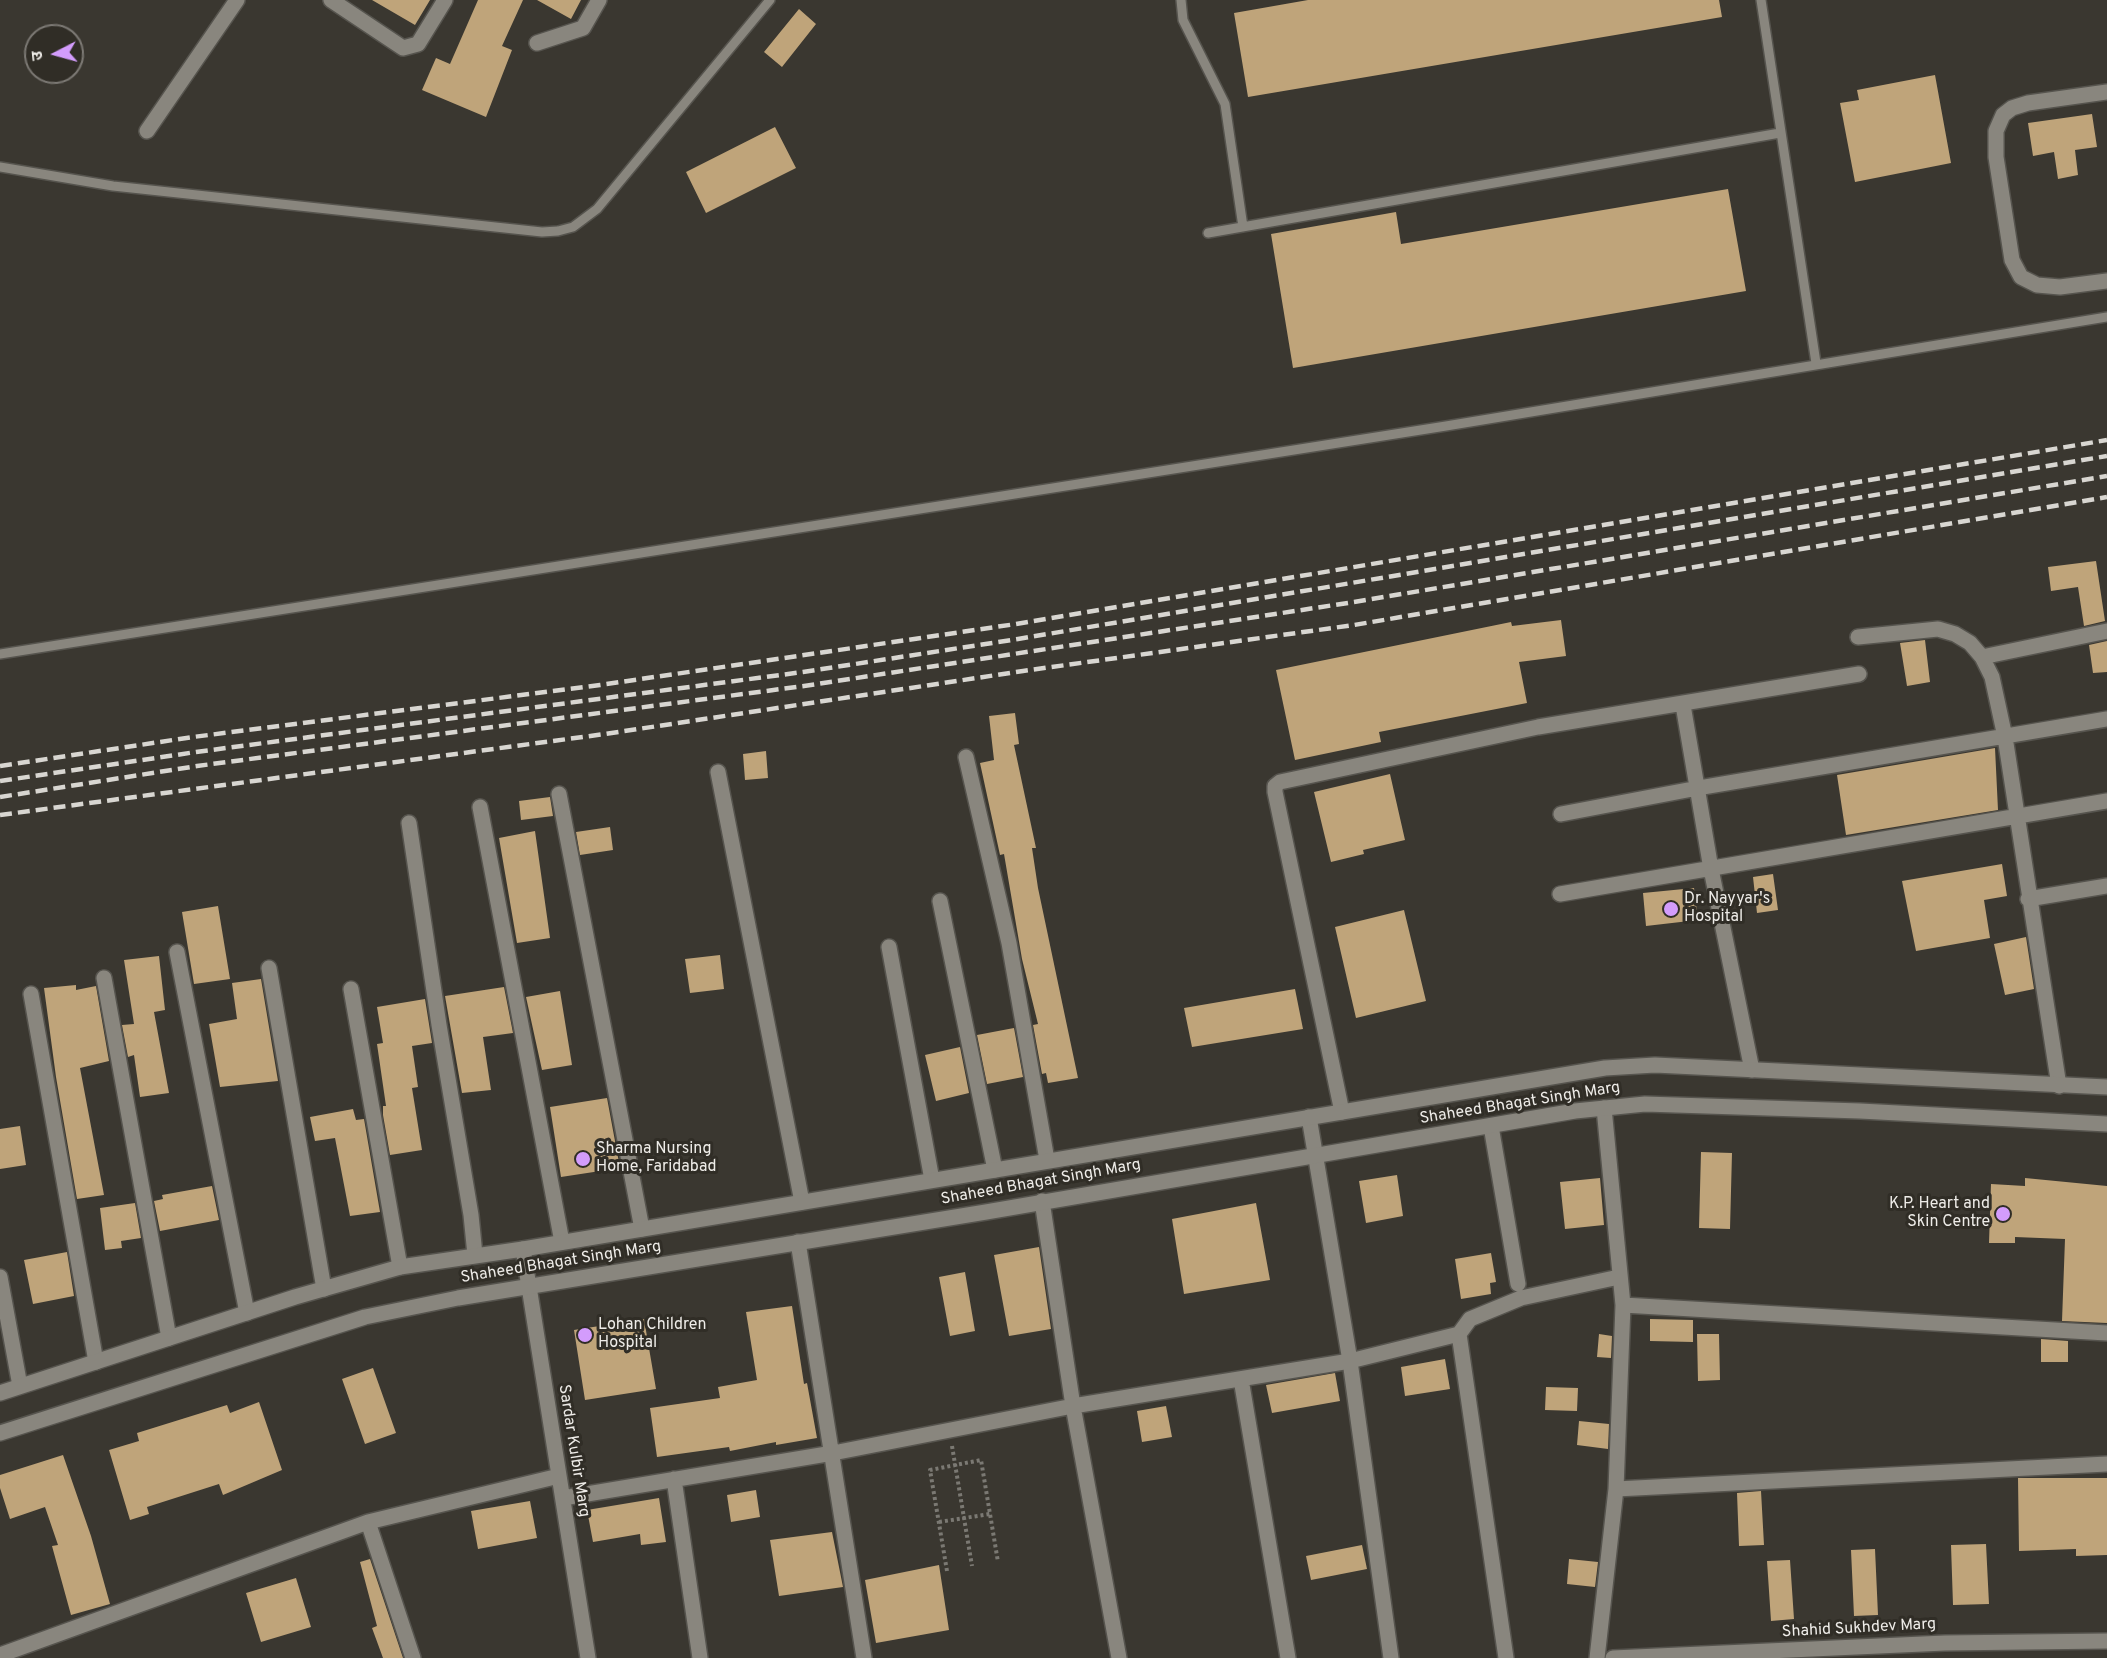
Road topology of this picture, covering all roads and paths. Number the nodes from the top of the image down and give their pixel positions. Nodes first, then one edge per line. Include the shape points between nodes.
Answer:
1 (237, 0) edge
2 (331, 0) edge
3 (445, 0) edge
4 (600, 0) edge
5 (770, 0) edge
6 (1181, 0) edge
7 (1761, 0) edge
8 (537, 43) dead end
9 (2107, 92) edge
10 (147, 131) dead end
11 (1780, 133) junction
12 (0, 167) edge
13 (1243, 227) junction
14 (1208, 233) dead end
15 (2107, 281) edge
16 (2107, 317) edge
17 (1816, 363) junction
18 (2107, 631) edge
19 (1858, 637) dead end
20 (0, 654) edge
21 (1982, 657) junction
22 (1859, 674) dead end
23 (1683, 705) junction
24 (2107, 719) edge
25 (2005, 737) junction
26 (966, 757) dead end
27 (718, 772) dead end
28 (1698, 788) junction
29 (559, 794) dead end
30 (2107, 801) edge
31 (480, 807) dead end
32 (1561, 814) dead end
33 (2017, 818) junction
34 (409, 823) dead end
35 (1711, 869) junction
36 (2107, 886) edge
37 (1560, 894) dead end
38 (2028, 899) junction
39 (940, 901) dead end
40 (889, 946) dead end
41 (177, 952) dead end
42 (269, 968) dead end
43 (104, 978) dead end
44 (351, 989) dead end
45 (31, 993) dead end
46 (1752, 1070) junction
47 (2059, 1086) junction
48 (2107, 1087) edge
49 (1604, 1108) junction
50 (1342, 1112) junction
51 (1309, 1118) junction
52 (2107, 1124) edge
53 (1491, 1126) junction
54 (1316, 1155) junction
55 (1047, 1160) junction
56 (995, 1170) junction
57 (932, 1180) junction
58 (1042, 1201) junction
59 (802, 1202) junction
60 (642, 1229) junction
61 (562, 1242) junction
62 (798, 1242) junction
63 (523, 1249) junction
64 (475, 1255) junction
65 (400, 1267) junction
66 (0, 1277) edge
67 (1619, 1277) junction
68 (1518, 1284) dead end
69 (528, 1286) junction
70 (324, 1289) junction
71 (1623, 1305) junction
72 (247, 1312) junction
73 (2107, 1333) edge
74 (1459, 1335) junction
75 (169, 1338) junction
76 (1350, 1361) junction
77 (96, 1362) junction
78 (1241, 1379) junction
79 (20, 1386) junction
80 (0, 1393) edge
81 (1073, 1406) junction
82 (949, 1430) junction
83 (0, 1433) edge
84 (833, 1453) junction
85 (2107, 1464) edge
86 (955, 1465) junction
87 (559, 1476) junction
88 (674, 1479) junction
89 (1616, 1489) junction
90 (562, 1498) junction
91 (990, 1514) junction
92 (964, 1518) junction
93 (369, 1522) junction
94 (939, 1522) junction
95 (998, 1562) dead end
96 (972, 1566) dead end
97 (947, 1570) dead end
98 (2107, 1641) edge
99 (0, 1655) edge
100 (413, 1658) edge
101 (588, 1658) edge
102 (700, 1658) edge
103 (864, 1658) edge
104 (1119, 1658) edge
105 (1288, 1658) edge
106 (1391, 1658) edge
107 (1506, 1658) edge
108 (1597, 1658) edge
109 (1613, 1658) edge

1 - 10 street
2 - 3 street via 404,48 418,44
4 - 8 street via 584,28
5 - 12 lane via 597,209 573,227 558,231 113,186
6 - 13 lane via 1184,20 1225,104
7 - 11 lane
9 - 15 street via 2012,108 2003,115 1996,131 1996,157 2012,260 2021,277 2037,285 2060,287
11 - 13 lane
11 - 17 lane
13 - 14 lane
16 - 17 lane
17 - 20 lane via 1446,426
18 - 21 street
19 - 21 street via 1938,628 1970,643
21 - 25 street via 1998,696
22 - 23 street
23 - 28 street
23 - 50 street via 1538,727 1275,786
24 - 25 street
25 - 28 street
25 - 33 street
26 - 55 street via 1009,943
27 - 59 street
28 - 32 street
28 - 35 street
29 - 60 street
30 - 33 street
31 - 61 street
33 - 35 street
33 - 38 street
34 - 64 street
35 - 37 street
35 - 46 street
36 - 38 street
38 - 47 street
39 - 56 street
40 - 57 street
41 - 72 street
42 - 70 street
43 - 75 street
44 - 65 street
45 - 77 street
46 - 47 street, Shaheed Bhagat Singh Marg
46 - 50 street, Shaheed Bhagat Singh Marg via 1655,1065 1605,1068
47 - 48 street, Shaheed Bhagat Singh Marg
49 - 52 street, Shaheed Bhagat Singh Marg via 1645,1104
49 - 53 street, Shaheed Bhagat Singh Marg
49 - 67 street
50 - 51 street, Shaheed Bhagat Singh Marg
51 - 54 street
51 - 55 street, Shaheed Bhagat Singh Marg
53 - 54 street, Shaheed Bhagat Singh Marg
53 - 68 street
54 - 58 street, Shaheed Bhagat Singh Marg
54 - 76 street
55 - 56 street, Shaheed Bhagat Singh Marg
56 - 57 street, Shaheed Bhagat Singh Marg
57 - 59 street, Shaheed Bhagat Singh Marg
58 - 62 street, Shaheed Bhagat Singh Marg
58 - 81 street
59 - 60 street, Shaheed Bhagat Singh Marg
60 - 61 street, Shaheed Bhagat Singh Marg
61 - 63 street, Shaheed Bhagat Singh Marg
62 - 69 street, Shaheed Bhagat Singh Marg
62 - 84 street
63 - 64 street, Shaheed Bhagat Singh Marg
63 - 69 street, Sardar Kulbir Marg
64 - 65 street, Shaheed Bhagat Singh Marg
65 - 70 street, Shaheed Bhagat Singh Marg
66 - 79 street
67 - 71 street
67 - 74 street via 1521,1298 1470,1319
69 - 83 street, Shaheed Bhagat Singh Marg via 365,1317
69 - 87 street, Sardar Kulbir Marg
70 - 72 street, Shaheed Bhagat Singh Marg
71 - 73 street
71 - 89 street
72 - 75 street, Shaheed Bhagat Singh Marg
74 - 76 street
74 - 107 street
75 - 77 street, Shaheed Bhagat Singh Marg
76 - 78 street
76 - 106 street
77 - 79 street, Shaheed Bhagat Singh Marg
78 - 81 street
78 - 105 street
79 - 80 street, Shaheed Bhagat Singh Marg
81 - 82 street
81 - 104 street
82 - 84 street
82 - 86 path
84 - 88 street
84 - 103 street
85 - 89 street
86 - 91 path via 981,1460
86 - 92 path
86 - 94 path via 930,1470
87 - 90 street, Sardar Kulbir Marg
87 - 93 street
88 - 90 street
88 - 102 street
89 - 108 street
90 - 101 street, Sardar Kulbir Marg
91 - 92 path
91 - 95 path
92 - 94 path
92 - 96 path
93 - 99 street
93 - 100 street
94 - 97 path
98 - 109 street, Shahid Sukhdev Marg via 1945,1643

